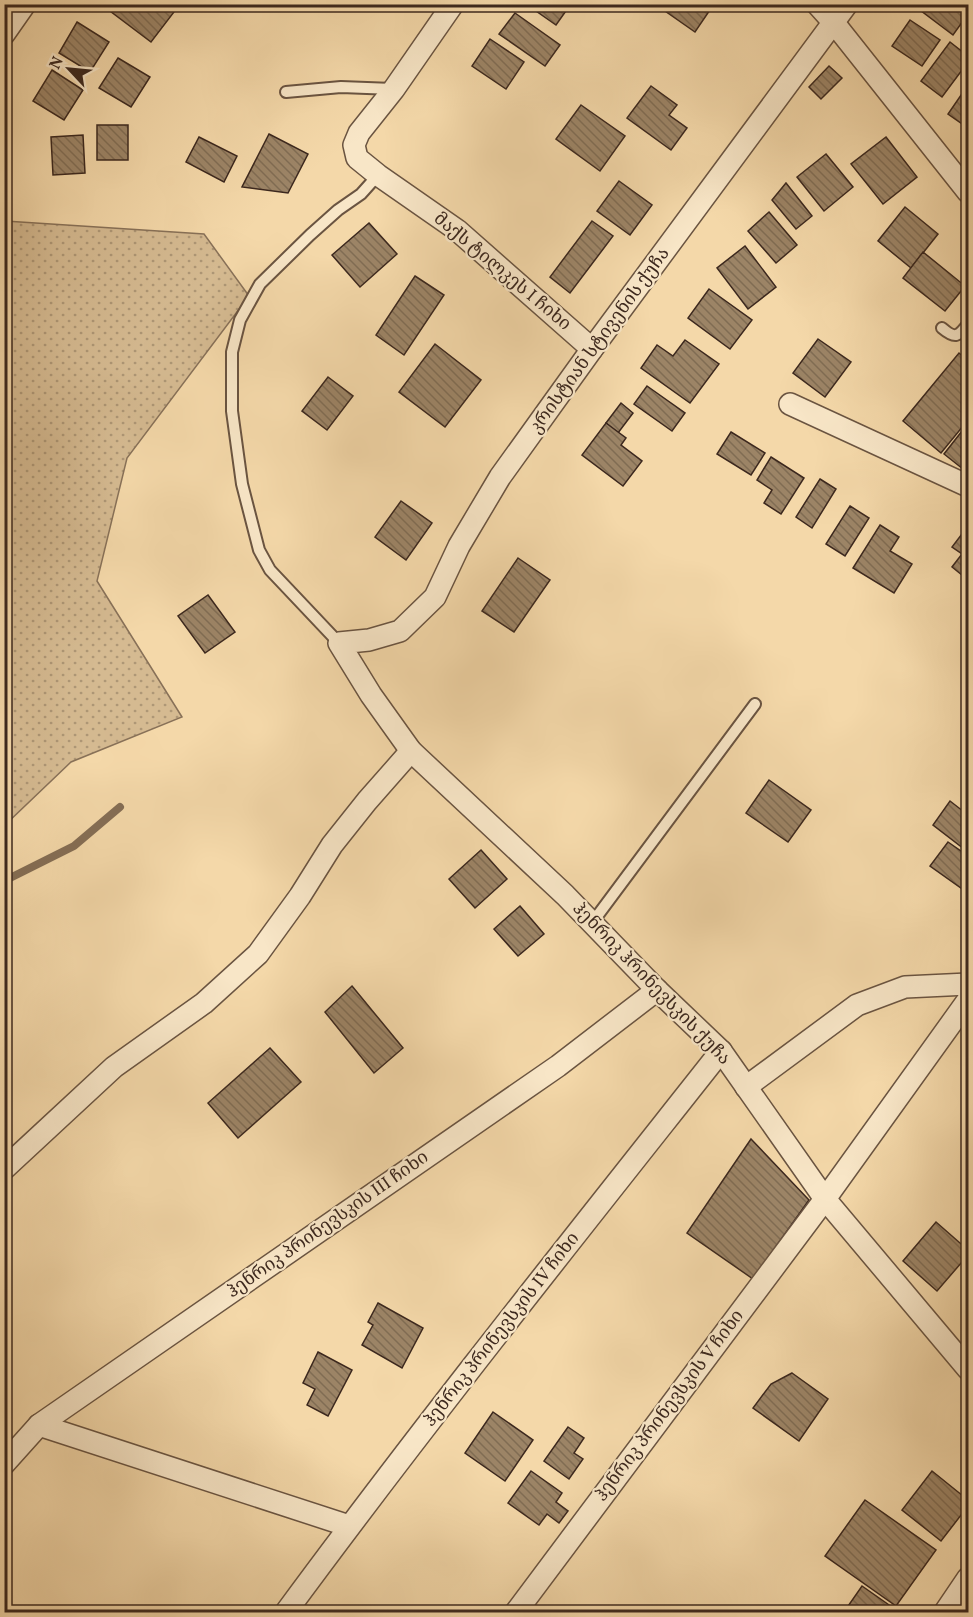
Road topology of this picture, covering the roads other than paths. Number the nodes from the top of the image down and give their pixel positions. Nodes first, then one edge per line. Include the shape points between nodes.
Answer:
1 (25, 4) edge
2 (453, 4) edge
3 (817, 4) edge
4 (847, 4) edge
5 (834, 23) junction
6 (4, 34) edge
7 (394, 89) junction
8 (286, 92) dead end
9 (378, 175) junction
10 (969, 192) edge
11 (969, 324) edge
12 (942, 328) dead end
13 (592, 349) junction
14 (790, 404) dead end
15 (969, 486) edge
16 (339, 644) junction
17 (755, 704) dead end
18 (411, 751) junction
19 (592, 923) junction
20 (969, 984) edge
21 (657, 990) junction
22 (969, 1000) edge
23 (721, 1051) junction
24 (746, 1086) junction
25 (4, 1169) edge
26 (825, 1199) junction
27 (969, 1369) edge
28 (39, 1425) junction
29 (4, 1464) edge
30 (350, 1526) junction
31 (969, 1578) edge
32 (286, 1612) edge
33 (516, 1612) edge
34 (945, 1612) edge

1 - 6 street
2 - 7 street, მაქს ტილკეს I ჩიხი
3 - 5 street
4 - 5 street, კრისტიან სტივენის ქუჩა
5 - 10 street
5 - 13 street, კრისტიან სტივენის ქუჩა
7 - 8 lane via 341,87
7 - 9 street, მაქს ტილკეს I ჩიხი via 354,145 357,158
9 - 13 street, მაქს ტილკეს I ჩიხი via 457,230
9 - 16 lane via 260,284 240,320 232,352 236,442 259,550 270,570
11 - 12 lane via 956,336
13 - 16 street, კრისტიან სტივენის ქუჩა via 501,477 459,546 435,597 400,632
14 - 15 street
16 - 18 street, ჰენრიკ ჰრინევსკის ქუჩა
17 - 19 lane
18 - 19 street, ჰენრიკ ჰრინევსკის ქუჩა
18 - 25 street via 332,845 258,954 204,1003 114,1067
19 - 21 street, ჰენრიკ ჰრინევსკის ქუჩა
20 - 24 street via 905,987 857,1005
21 - 23 street, ჰენრიკ ჰრინევსკის ქუჩა
21 - 28 street, ჰენრიკ პრინევსკის III ჩიხი via 558,1066
22 - 26 street, ჰენრიკ პრინევსკის V ჩიხი
23 - 24 street, ჰენრიკ ჰრინევსკის ქუჩა
23 - 30 street, ჰენრიკ პრინევსკის IV ჩიხი
24 - 26 street, ჰენრიკ ჰრინევსკის ქუჩა
26 - 27 street, ჰენრიკ ჰრინევსკის ქუჩა
26 - 33 street, ჰენრიკ პრინევსკის V ჩიხი
28 - 29 street, ჰენრიკ პრინევსკის III ჩიხი
28 - 30 street
30 - 32 street, ჰენრიკ პრინევსკის IV ჩიხი
31 - 34 street

